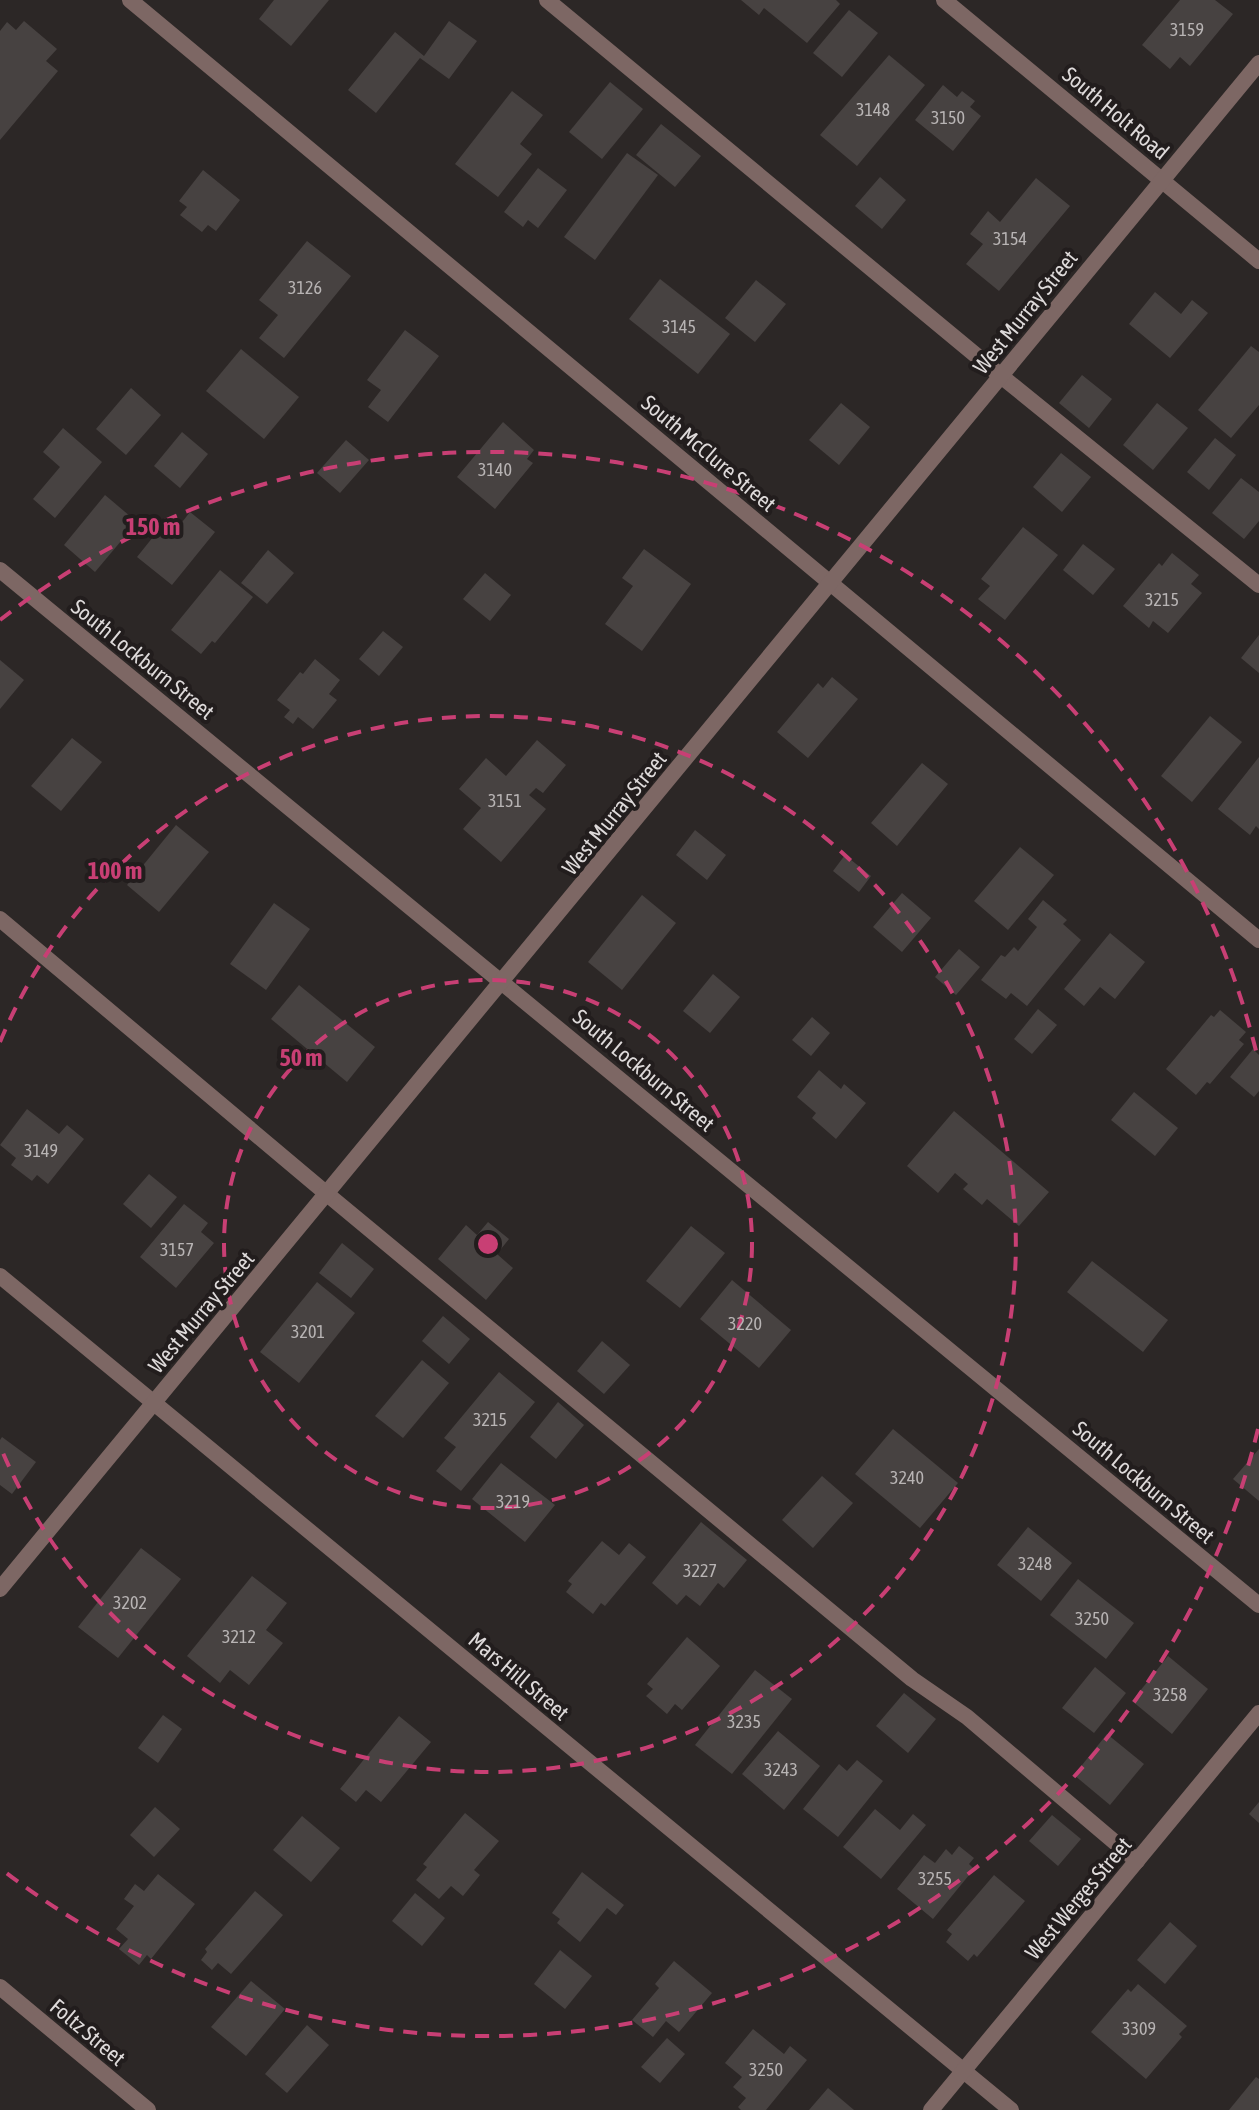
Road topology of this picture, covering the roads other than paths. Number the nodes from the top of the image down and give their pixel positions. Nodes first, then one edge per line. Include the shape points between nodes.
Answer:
1 (130, 0) edge
2 (547, 0) edge
3 (944, 0) edge
4 (1259, 63) edge
5 (1162, 180) junction
6 (1259, 261) edge
7 (1001, 376) junction
8 (0, 570) edge
9 (831, 584) junction
10 (1259, 585) edge
11 (0, 919) edge
12 (1259, 940) edge
13 (503, 982) junction
14 (327, 1194) junction
15 (0, 1276) edge
16 (154, 1403) junction
17 (0, 1589) edge
18 (1259, 1605) edge
19 (1259, 1713) edge
20 (1137, 1861) junction
21 (0, 1987) edge
22 (963, 2071) junction
23 (148, 2110) edge
24 (931, 2110) edge
25 (1011, 2110) edge

1 - 9 street, South McClure Street
2 - 7 street
3 - 5 street, South Holt Road
4 - 5 street, West Murray Street
5 - 6 street, South Holt Road
5 - 7 street, West Murray Street
7 - 9 street, West Murray Street
7 - 10 street
8 - 13 street, South Lockburn Street
9 - 12 street, South McClure Street
9 - 13 street, West Murray Street
11 - 14 street
13 - 14 street, West Murray Street
13 - 18 street, South Lockburn Street
14 - 16 street, West Murray Street
14 - 20 street
15 - 16 street, Mars Hill Street
16 - 17 street, West Murray Street
16 - 22 street, Mars Hill Street
19 - 20 street, West Werges Street
20 - 22 street, West Werges Street
21 - 23 street, Foltz Street
22 - 24 street, West Werges Street
22 - 25 street, Mars Hill Street

